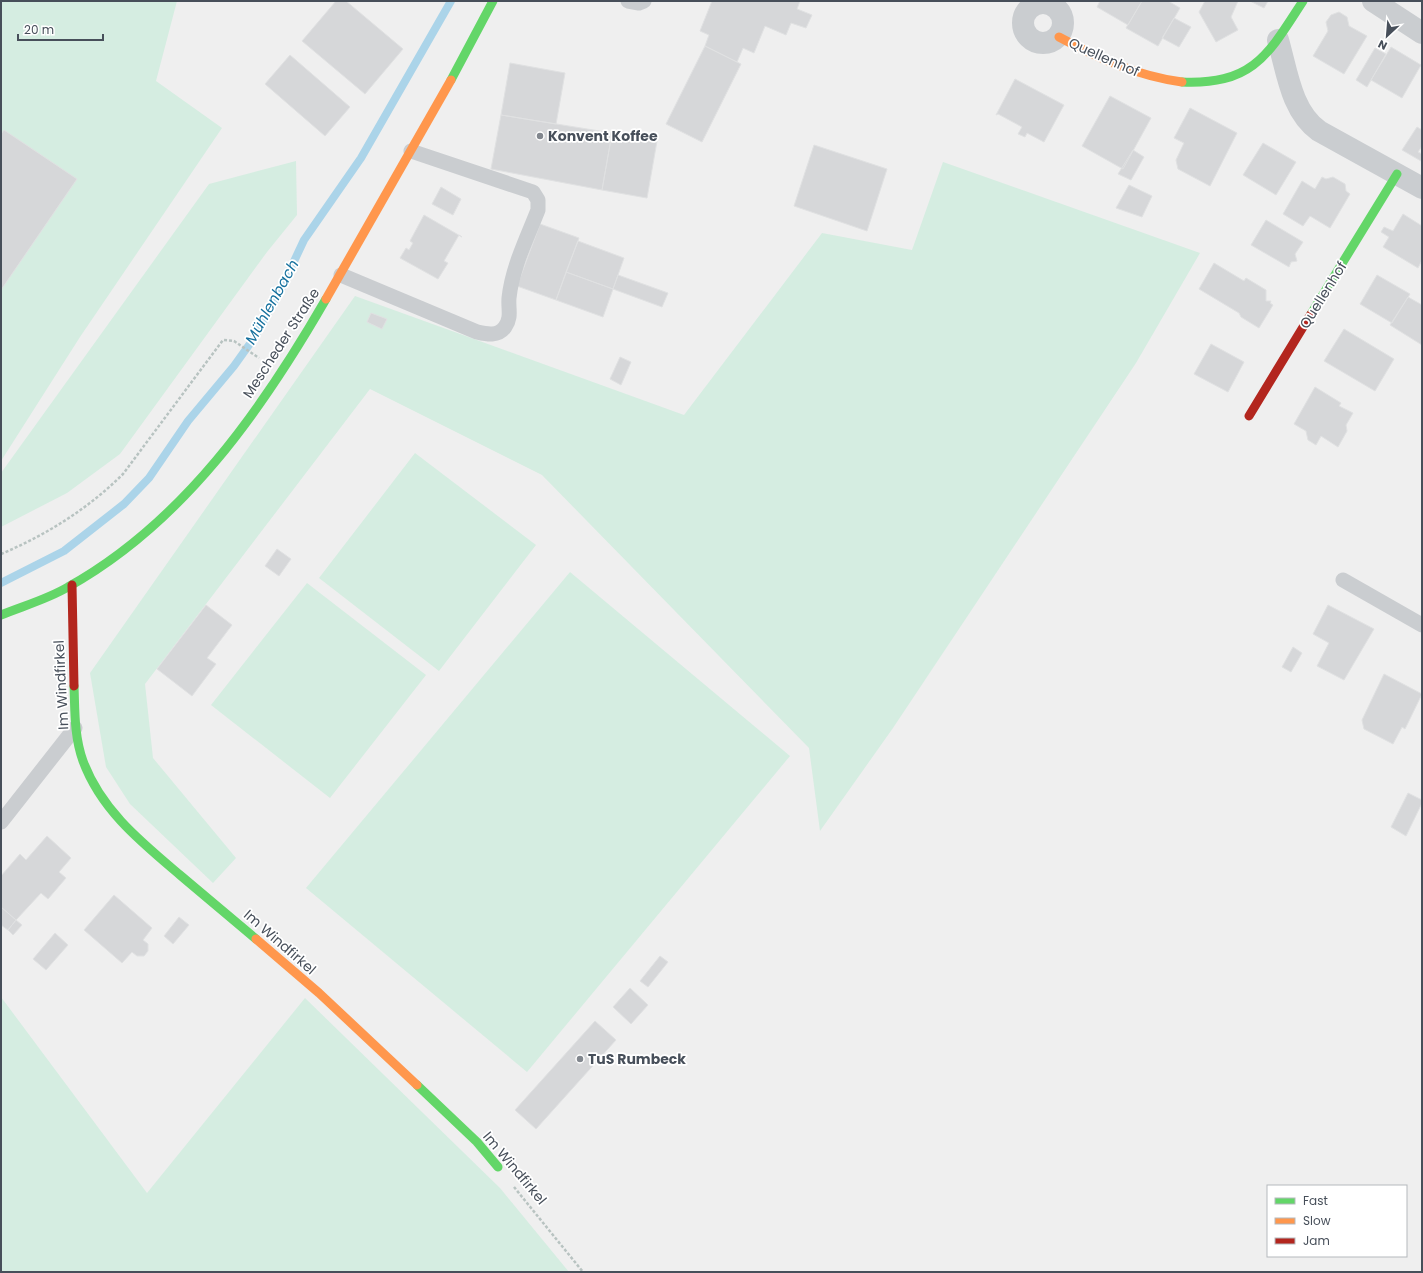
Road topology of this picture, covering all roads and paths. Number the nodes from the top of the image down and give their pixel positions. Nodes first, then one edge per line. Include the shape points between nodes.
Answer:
1 (493, 1) edge
2 (628, 1) edge
3 (644, 1) edge
4 (1303, 1) edge
5 (1373, 1) edge
6 (1422, 33) edge
7 (1060, 37) dead end
8 (1278, 40) junction
9 (411, 151) junction
10 (1397, 174) junction
11 (1422, 188) edge
12 (341, 276) junction
13 (256, 356) dead end
14 (1249, 416) dead end
15 (1, 554) edge
16 (1343, 580) dead end
17 (72, 585) junction
18 (1, 615) edge
19 (1422, 625) edge
20 (75, 728) junction
21 (1, 822) edge
22 (498, 1167) joint
23 (583, 1272) edge

1 - 9 street, Mescheder Straße
2 - 3 lane
4 - 8 street, Quellenhof
5 - 6 street
7 - 8 street, Quellenhof via 1120,67 1151,77 1196,84 1219,80 1250,68
8 - 10 street via 1294,95 1308,124
9 - 12 street, Mescheder Straße
9 - 12 lane via 533,192 538,200 538,210 514,274 508,299 510,315 504,329 493,335 476,332
10 - 11 street
10 - 14 street, Quellenhof
12 - 17 street, Mescheder Straße via 235,437 167,514 120,554
13 - 15 path via 234,341 223,340 182,398 123,474 106,491 32,541
16 - 19 lane
17 - 18 street, Mescheder Straße
17 - 20 street, Im Windfirkel
20 - 21 lane
20 - 22 street, Im Windfirkel via 83,760 93,783 130,832 319,994 477,1142
22 - 23 path, Im Windfirkel

